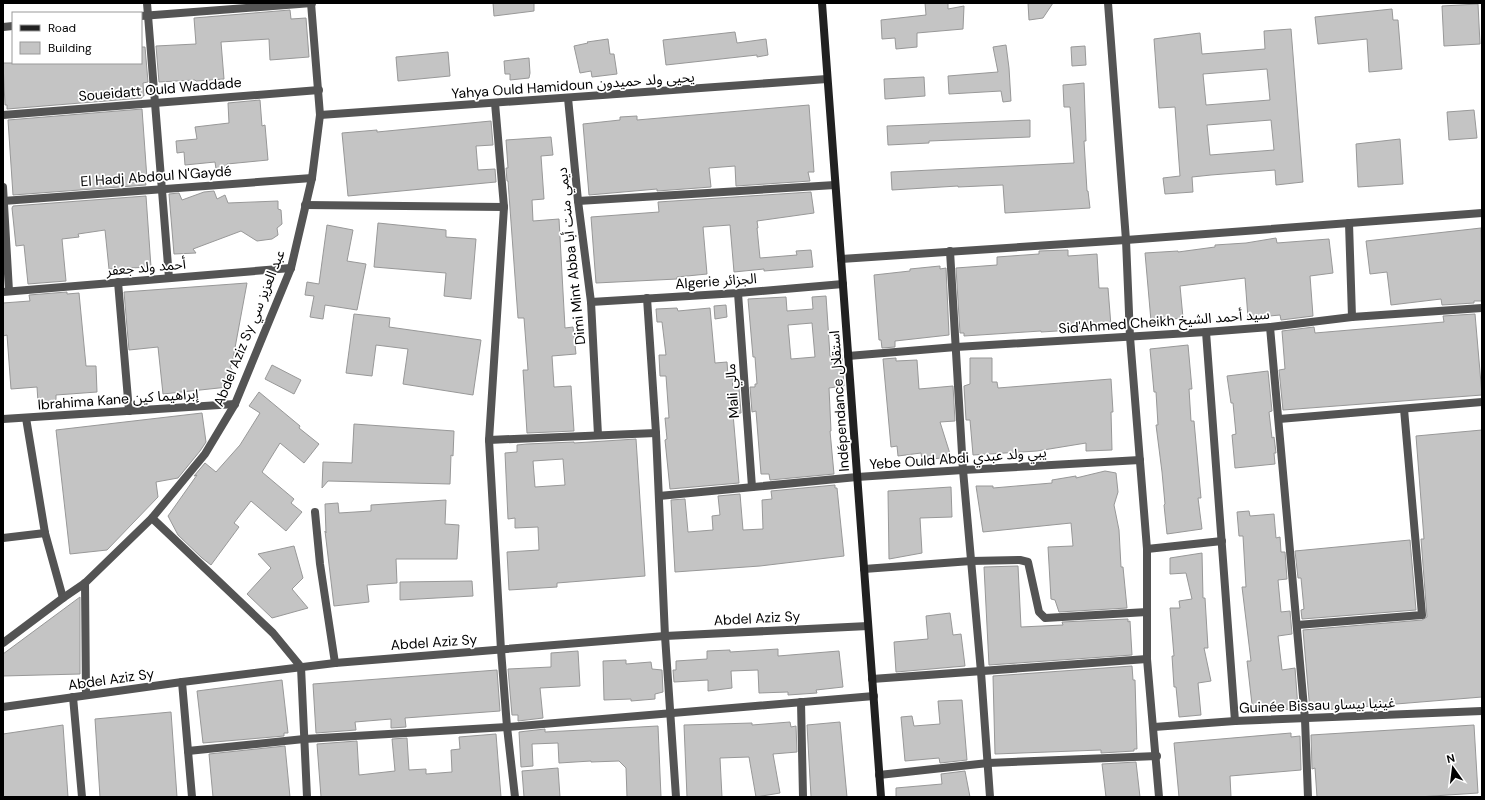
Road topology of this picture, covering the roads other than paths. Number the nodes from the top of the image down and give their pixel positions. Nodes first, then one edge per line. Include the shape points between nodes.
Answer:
1 (147, 3) edge
2 (312, 3) edge
3 (822, 3) edge
4 (1108, 3) edge
5 (145, 16) edge
6 (827, 79) junction
7 (319, 90) junction
8 (568, 98) junction
9 (155, 103) junction
10 (495, 103) junction
11 (3, 115) edge
12 (320, 115) junction
13 (312, 178) junction
14 (835, 185) junction
15 (3, 187) edge
16 (162, 189) junction
17 (3, 200) edge
18 (578, 201) junction
19 (305, 205) junction
20 (504, 206) junction
21 (1482, 213) edge
22 (1349, 223) junction
23 (1126, 240) junction
24 (950, 251) junction
25 (841, 259) junction
26 (291, 268) junction
27 (169, 278) junction
28 (118, 282) junction
29 (843, 284) junction
30 (6, 292) edge
31 (738, 293) junction
32 (647, 298) junction
33 (591, 302) junction
34 (1482, 308) edge
35 (1352, 318) junction
36 (1270, 327) junction
37 (1206, 332) junction
38 (1130, 337) junction
39 (956, 347) junction
40 (848, 356) junction
41 (1482, 402) edge
42 (235, 404) junction
43 (1404, 409) junction
44 (129, 411) junction
45 (26, 418) junction
46 (1279, 419) junction
47 (3, 420) edge
48 (656, 434) junction
49 (598, 435) junction
50 (489, 440) junction
51 (1140, 460) junction
52 (963, 470) junction
53 (857, 477) junction
54 (752, 487) junction
55 (659, 496) junction
56 (315, 512) dead end
57 (152, 518) junction
58 (45, 533) junction
59 (3, 538) edge
60 (1222, 541) junction
61 (1147, 549) junction
62 (971, 562) junction
63 (864, 569) junction
64 (85, 583) junction
65 (62, 598) junction
66 (1147, 612) junction
67 (1297, 625) junction
68 (868, 626) junction
69 (665, 636) junction
70 (3, 643) edge
71 (501, 650) junction
72 (1147, 659) junction
73 (335, 663) junction
74 (301, 667) junction
75 (981, 672) junction
76 (872, 680) junction
77 (182, 682) junction
78 (86, 696) junction
79 (874, 696) junction
80 (73, 697) junction
81 (800, 702) junction
82 (3, 707) edge
83 (1482, 711) edge
84 (671, 712) junction
85 (1305, 719) junction
86 (1235, 721) junction
87 (507, 727) junction
88 (1154, 727) junction
89 (304, 739) junction
90 (188, 751) junction
91 (1156, 756) junction
92 (988, 763) junction
93 (879, 775) junction
94 (82, 797) edge
95 (192, 797) edge
96 (307, 797) edge
97 (515, 797) edge
98 (676, 797) edge
99 (803, 797) edge
100 (881, 797) edge
101 (990, 797) edge
102 (1159, 797) edge
103 (1308, 797) edge

1 - 5 street
2 - 5 street
2 - 7 street, Abdel Aziz Sy عبد العزيز سي
3 - 6 street, Indépendance استقلال
4 - 23 street
5 - 9 street
6 - 8 street, Yahya Ould Hamidoun يحيى ولد حميدون
6 - 14 street, Indépendance استقلال
7 - 9 street, Soueidatt Ould Waddade
7 - 12 street, Abdel Aziz Sy عبد العزيز سي
8 - 10 street, Yahya Ould Hamidoun يحيى ولد حميدون
8 - 18 street, Dimi Mint Abba ديمي منت أبا
9 - 11 street, Soueidatt Ould Waddade
9 - 16 street
10 - 12 street, Yahya Ould Hamidoun يحيى ولد حميدون
10 - 20 street
12 - 13 street, Abdel Aziz Sy عبد العزيز سي
13 - 16 street, El Hadj Abdoul N'Gaydé
13 - 19 street, Abdel Aziz Sy عبد العزيز سي
14 - 18 street
14 - 25 street, Indépendance استقلال
15 - 17 street
16 - 17 street, El Hadj Abdoul N'Gaydé
16 - 27 street
17 - 30 street
18 - 33 street, Dimi Mint Abba ديمي منت أبا
19 - 20 street
19 - 26 street, Abdel Aziz Sy عبد العزيز سي
20 - 50 street
21 - 22 street
22 - 23 street
22 - 35 street
23 - 24 street
23 - 38 street
24 - 25 street
24 - 39 street
25 - 29 street, Indépendance استقلال
26 - 27 street, أحمد ولد جعفر
26 - 42 street, Abdel Aziz Sy عبد العزيز سي
27 - 28 street, أحمد ولد جعفر
28 - 30 street, أحمد ولد جعفر
28 - 44 street
29 - 31 street, Algerie الجزائر
29 - 40 street, Indépendance استقلال
31 - 32 street, Algerie الجزائر
31 - 54 street, Mali مالي
32 - 33 street, Algerie الجزائر
32 - 48 street
33 - 49 street, Dimi Mint Abba ديمي منت أبا
34 - 35 street, Sid'Ahmed Cheikh سيد أحمد الشيخ
35 - 36 street, Sid'Ahmed Cheikh سيد أحمد الشيخ
36 - 37 street, Sid'Ahmed Cheikh سيد أحمد الشيخ
36 - 46 street
37 - 38 street, Sid'Ahmed Cheikh سيد أحمد الشيخ
37 - 60 street
38 - 39 street, Sid'Ahmed Cheikh سيد أحمد الشيخ
38 - 51 street
39 - 40 street, Sid'Ahmed Cheikh سيد أحمد الشيخ
39 - 52 street
40 - 53 street, Indépendance استقلال
41 - 43 street
42 - 44 street, Ibrahima Kane إبراهيما كين
42 - 57 street, Abdel Aziz Sy عبد العزيز سي via 205,454
43 - 46 street
43 - 67 street via 1422,615
44 - 45 street, Ibrahima Kane إبراهيما كين
45 - 47 street, Ibrahima Kane إبراهيما كين
45 - 58 street
46 - 67 street
48 - 49 street
48 - 55 street
49 - 50 street
50 - 71 street
51 - 52 street, Yebe Ould Abdi يبي ولد عبدي
51 - 61 street
52 - 53 street, Yebe Ould Abdi يبي ولد عبدي
52 - 62 street
53 - 54 street, Yebe Ould Abdi يبي ولد عبدي
53 - 63 street, Indépendance استقلال
54 - 55 street, Yebe Ould Abdi يبي ولد عبدي
55 - 69 street
56 - 73 street
57 - 64 street, Abdel Aziz Sy عبد العزيز سي
57 - 74 street via 273,633
58 - 59 street
58 - 65 street
60 - 61 street
60 - 86 street
61 - 66 street
62 - 63 street
62 - 66 street via 1028,562 1038,612 1045,618
62 - 75 street
63 - 68 street, Indépendance استقلال
64 - 65 street, Abdel Aziz Sy عبد العزيز سي
64 - 78 street
65 - 70 street, Abdel Aziz Sy عبد العزيز سي
66 - 72 street
67 - 85 street
68 - 69 street, Abdel Aziz Sy
68 - 76 street, Indépendance استقلال
69 - 71 street, Abdel Aziz Sy
69 - 84 street
71 - 73 street, Abdel Aziz Sy
71 - 87 street
72 - 75 street
72 - 88 street
73 - 74 street, Abdel Aziz Sy
74 - 77 street, Abdel Aziz Sy
74 - 89 street
75 - 76 street
75 - 92 street
76 - 79 street, Indépendance استقلال
77 - 78 street, Abdel Aziz Sy
77 - 90 street
78 - 80 street, Abdel Aziz Sy
79 - 81 street
79 - 93 street, Indépendance استقلال
80 - 82 street, Abdel Aziz Sy
80 - 94 street
81 - 84 street
81 - 99 street
83 - 85 street, Guinée Bissau غينيا بيساو
84 - 87 street
84 - 98 street
85 - 86 street, Guinée Bissau غينيا بيساو
85 - 103 street
86 - 88 street, Guinée Bissau غينيا بيساو
87 - 89 street
87 - 97 street
88 - 91 street
89 - 90 street
89 - 96 street
90 - 95 street
91 - 92 street
91 - 102 street
92 - 93 street
92 - 101 street
93 - 100 street, Indépendance استقلال

